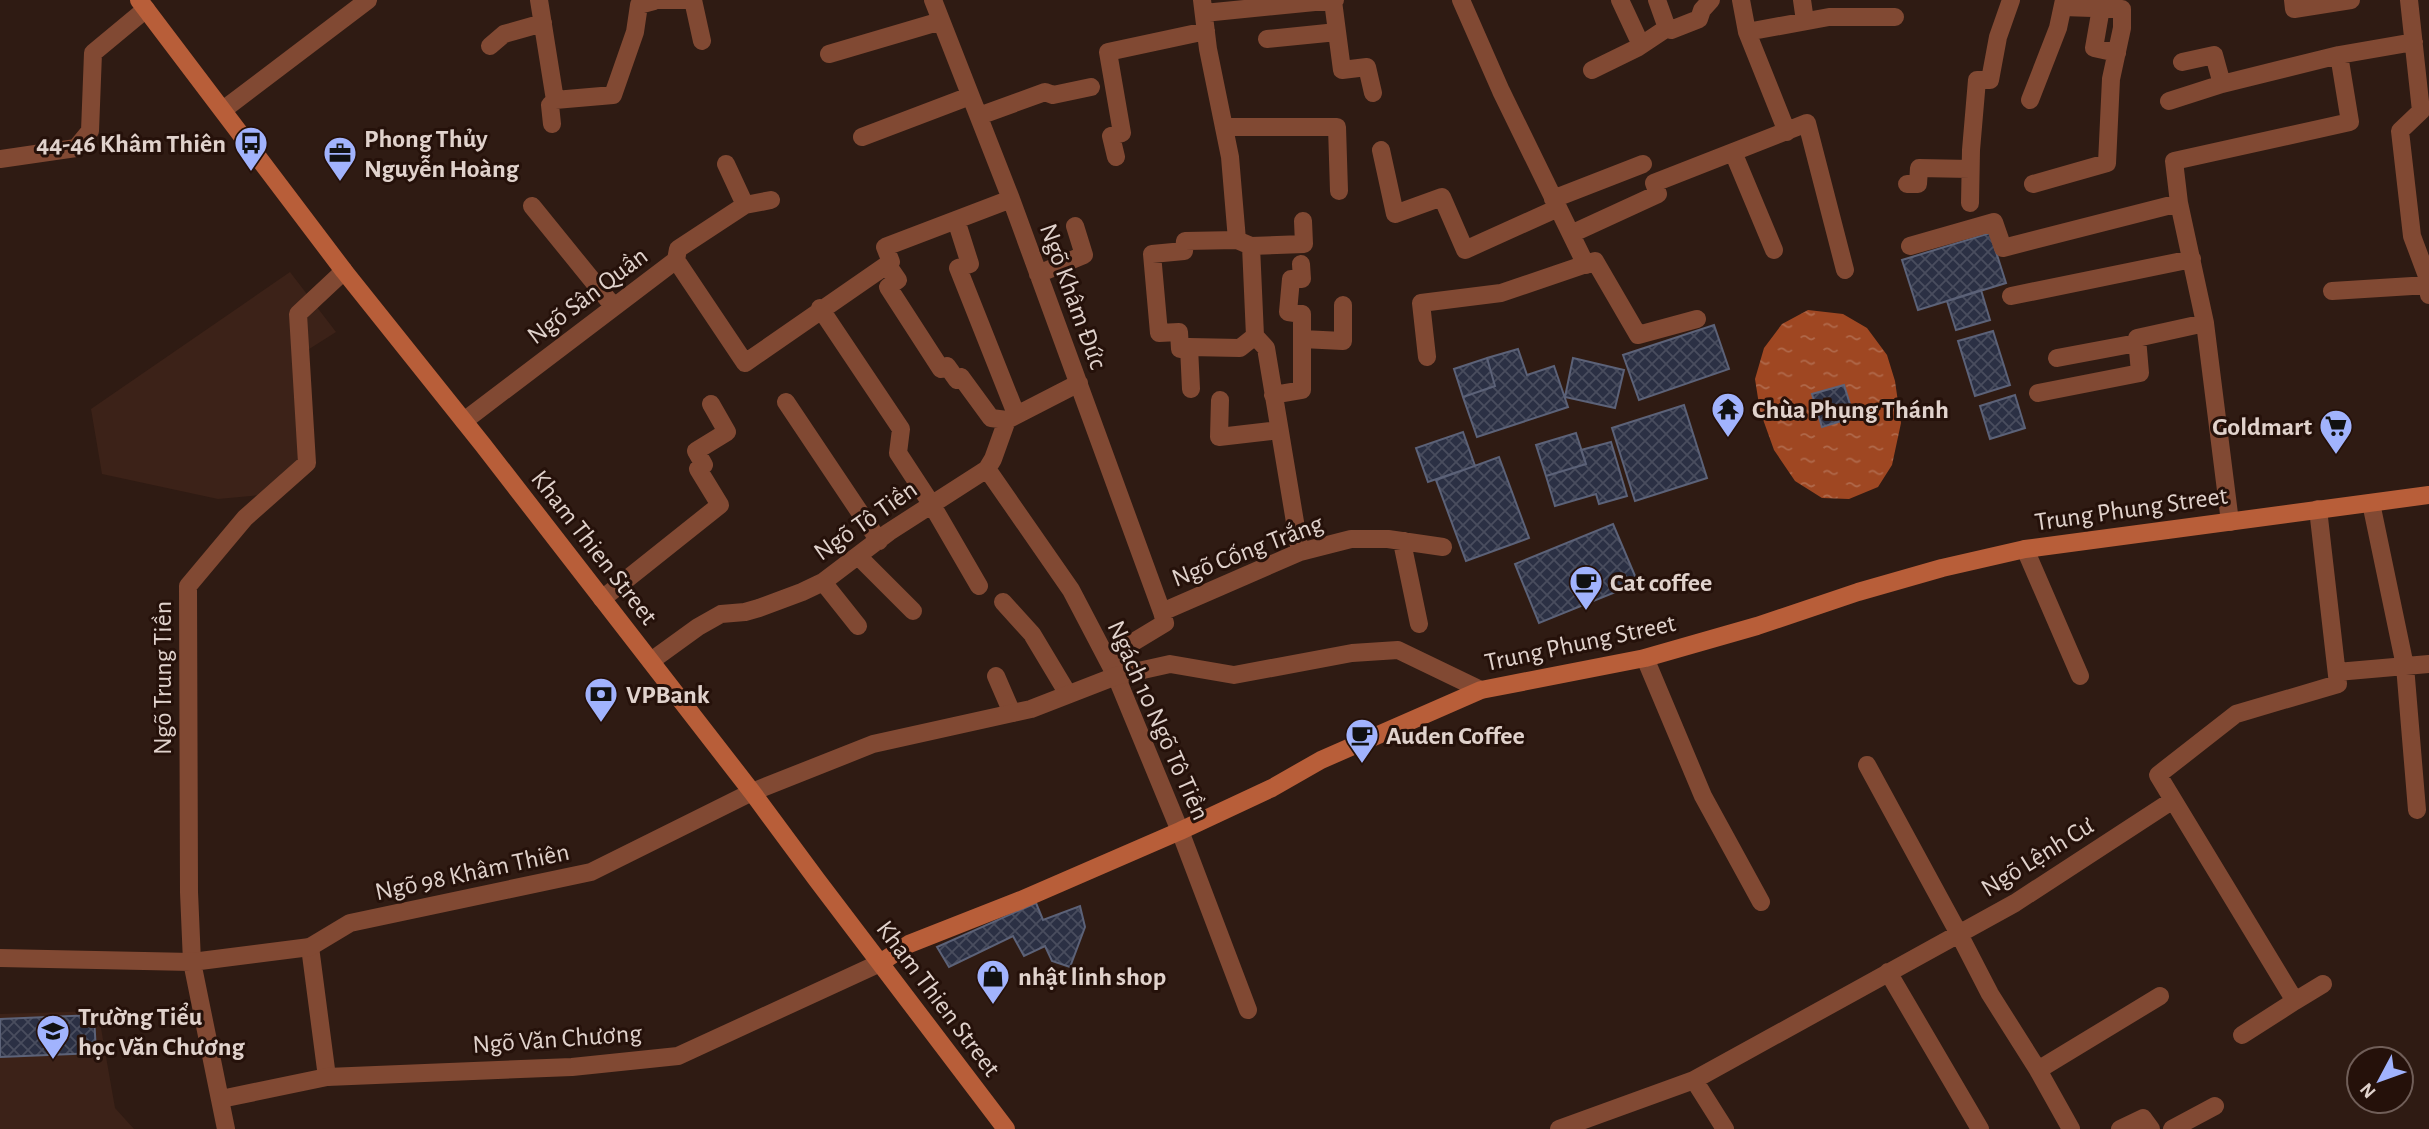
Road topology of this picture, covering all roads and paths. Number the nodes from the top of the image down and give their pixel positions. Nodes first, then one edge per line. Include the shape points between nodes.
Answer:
1 (368, 0) edge
2 (539, 0) edge
3 (684, 0) edge
4 (693, 0) edge
5 (933, 0) edge
6 (1334, 0) edge
7 (1461, 0) edge
8 (1620, 0) edge
9 (1657, 0) edge
10 (1711, 0) edge
11 (1741, 0) edge
12 (1802, 0) edge
13 (2011, 0) edge
14 (2293, 0) edge
15 (2351, 0) edge
16 (2409, 0) edge
17 (654, 1) edge
18 (2064, 3) edge
19 (143, 5) edge
20 (1204, 15) edge
21 (1895, 17) dead end
22 (941, 21) junction
23 (1805, 21) junction
24 (543, 23) junction
25 (1667, 28) junction
26 (1337, 32) junction
27 (1747, 32) junction
28 (1267, 39) dead end
29 (702, 41) dead end
30 (2414, 42) junction
31 (490, 46) dead end
32 (1641, 46) junction
33 (829, 54) dead end
34 (2339, 55) junction
35 (2182, 62) dead end
36 (1592, 70) dead end
37 (2222, 84) junction
38 (1091, 87) dead end
39 (1373, 93) dead end
40 (970, 96) junction
41 (555, 100) junction
42 (2030, 100) dead end
43 (2169, 101) dead end
44 (223, 110) junction
45 (2427, 112) edge
46 (979, 116) junction
47 (552, 124) dead end
48 (1224, 127) junction
49 (1787, 132) junction
50 (862, 137) dead end
51 (1381, 150) dead end
52 (1733, 152) junction
53 (1116, 157) dead end
54 (0, 159) edge
55 (726, 164) dead end
56 (1643, 164) dead end
57 (1970, 169) junction
58 (1907, 184) dead end
59 (2033, 184) dead end
60 (1339, 191) dead end
61 (1011, 199) junction
62 (771, 200) dead end
63 (1970, 203) dead end
64 (2179, 203) junction
65 (1556, 204) junction
66 (745, 205) junction
67 (532, 206) dead end
68 (956, 220) junction
69 (1303, 221) dead end
70 (1075, 226) dead end
71 (1571, 234) junction
72 (1244, 243) junction
73 (1910, 246) dead end
74 (1774, 250) dead end
75 (2192, 259) junction
76 (676, 260) junction
77 (887, 264) junction
78 (1301, 264) dead end
79 (1586, 265) junction
80 (1845, 270) dead end
81 (344, 271) junction
82 (1038, 274) junction
83 (2428, 290) edge
84 (2332, 291) dead end
85 (2011, 296) dead end
86 (1343, 304) dead end
87 (614, 307) junction
88 (821, 309) junction
89 (1697, 319) dead end
90 (2205, 323) junction
91 (1255, 336) junction
92 (1302, 339) junction
93 (2137, 343) junction
94 (1189, 349) junction
95 (1427, 357) dead end
96 (2057, 358) dead end
97 (1079, 383) junction
98 (1191, 390) dead end
99 (2038, 393) dead end
100 (1273, 395) junction
101 (1220, 400) dead end
102 (786, 402) dead end
103 (711, 404) dead end
104 (1011, 417) junction
105 (464, 421) junction
106 (1279, 430) junction
107 (986, 469) junction
108 (2429, 495) edge
109 (2371, 503) junction
110 (932, 505) junction
111 (2318, 509) junction
112 (2230, 522) dead end
113 (879, 541) junction
114 (1404, 541) junction
115 (1443, 547) dead end
116 (2025, 549) junction
117 (1300, 552) junction
118 (858, 556) junction
119 (823, 582) junction
120 (979, 586) dead end
121 (602, 598) junction
122 (1003, 602) dead end
123 (913, 611) dead end
124 (1162, 612) junction
125 (1419, 624) dead end
126 (858, 626) dead end
127 (1645, 658) junction
128 (651, 661) junction
129 (2429, 664) edge
130 (2405, 666) junction
131 (2337, 672) junction
132 (996, 676) dead end
133 (1116, 676) junction
134 (2080, 676) dead end
135 (1481, 690) junction
136 (1068, 694) junction
137 (1012, 713) junction
138 (1867, 765) dead end
139 (752, 792) junction
140 (2173, 800) junction
141 (2417, 810) dead end
142 (1180, 831) junction
143 (1761, 902) dead end
144 (1959, 933) junction
145 (310, 947) junction
146 (0, 958) edge
147 (192, 962) junction
148 (880, 963) junction
149 (1888, 972) junction
150 (2323, 984) dead end
151 (2160, 996) dead end
152 (2295, 1001) junction
153 (1248, 1010) dead end
154 (2242, 1035) dead end
155 (2038, 1070) junction
156 (327, 1077) junction
157 (1694, 1080) junction
158 (221, 1099) junction
159 (2215, 1106) dead end
160 (226, 1129) edge
161 (1006, 1129) edge
162 (1559, 1129) edge
163 (1725, 1129) edge
164 (1980, 1129) edge
165 (2071, 1129) edge
166 (2120, 1129) edge
167 (2151, 1129) edge
168 (2172, 1129) edge

1 - 44 street
2 - 24 street
3 - 17 street
4 - 29 street
5 - 22 street, Ngõ Khâm Đức
6 - 20 street
6 - 26 street
7 - 65 street
8 - 32 street
9 - 25 street
10 - 25 street via 1699,19
11 - 27 street
12 - 23 street
13 - 57 street via 1990,80 1977,80
14 - 15 street via 2294,9
16 - 30 street
17 - 41 street via 639,5 635,32 613,95
18 - 42 street
18 - 59 street via 2101,8 2094,48 2117,53 2111,79 2107,163
19 - 44 street, Kham Thien Street
19 - 54 street via 93,53 90,131 76,148
20 - 48 street
20 - 53 street via 1108,52 1122,133 1111,136
21 - 23 street
22 - 33 street
22 - 40 street, Ngõ Khâm Đức
23 - 27 street
24 - 31 street via 504,34
24 - 41 street
25 - 32 street
26 - 28 street
26 - 39 street via 1342,70 1367,67
27 - 49 street
30 - 34 street
30 - 45 street
32 - 36 street
34 - 37 street
34 - 64 street via 2350,122 2174,161
35 - 37 street via 2214,55
37 - 43 street
38 - 46 street via 1053,95 1045,92
40 - 46 street, Ngõ Khâm Đức
40 - 50 street
41 - 47 street via 550,106
44 - 81 street, Kham Thien Street
45 - 83 street via 2400,131 2412,236
46 - 61 street, Ngõ Khâm Đức
48 - 60 street via 1337,127
48 - 72 street
49 - 52 street
49 - 80 street via 1807,123
51 - 65 street via 1395,214 1441,197 1465,250
52 - 71 street via 1654,183 1658,194
52 - 74 street
55 - 66 street
56 - 65 street
57 - 58 street via 1919,168 1918,184
57 - 63 street
61 - 68 street
61 - 82 street, Ngõ Khâm Đức
62 - 66 street
64 - 73 street via 2003,248 1994,222
64 - 75 street
65 - 71 street
66 - 76 street via 678,249
67 - 87 street
68 - 77 street via 885,247 891,262
68 - 104 street via 970,264 958,268
69 - 72 street via 1304,244
70 - 82 street via 1084,255
71 - 79 street
72 - 91 street
72 - 94 street via 1185,241 1184,251 1152,254 1159,334 1179,332 1180,349
75 - 85 street
75 - 90 street
76 - 87 street, Ngõ Sân Quần
76 - 88 street, Ngõ Sân Quần via 745,363
77 - 88 street
77 - 104 street via 898,280 888,287 941,369 947,366 957,380 961,377 991,418
78 - 92 street via 1302,279 1291,279 1288,312 1302,314
79 - 89 street via 1595,261 1638,335
79 - 95 street via 1501,293 1421,303
81 - 105 street, Kham Thien Street
81 - 147 street, Ngõ Trung Tiền via 298,314 307,463 245,518 188,586
82 - 97 street, Ngõ Khâm Đức
83 - 84 street
86 - 92 street via 1343,341
87 - 105 street, Ngõ Sân Quần
88 - 110 street via 901,429 898,453
90 - 93 street via 2137,338
90 - 112 street
91 - 94 street via 1240,348
91 - 100 street via 1266,348
92 - 100 street via 1302,390
93 - 96 street
93 - 99 street via 2140,373
94 - 98 street
97 - 104 street
97 - 124 street, Ngõ Khâm Đức
100 - 106 street
101 - 106 street via 1219,437
102 - 113 street
103 - 121 street via 727,432 696,451 704,466 698,470 720,505
104 - 107 street
105 - 121 street, Kham Thien Street
106 - 117 street
107 - 110 street, Ngõ Tô Tiền
107 - 133 street, Ngách 10 Ngõ Tô Tiền via 1071,590
108 - 109 street, Trung Phung Street
109 - 111 street, Trung Phung Street
109 - 130 street
110 - 113 street, Ngõ Tô Tiền
110 - 120 street
111 - 116 street, Trung Phung Street
111 - 131 street
113 - 118 street, Ngõ Tô Tiền
114 - 115 street, Ngõ Cống Trắng
114 - 117 street, Ngõ Cống Trắng via 1351,540
114 - 125 street
116 - 127 street, Trung Phung Street via 1894,582
116 - 134 street
117 - 124 street, Ngõ Cống Trắng
118 - 119 street, Ngõ Tô Tiền
118 - 123 street
119 - 126 street
119 - 128 street, Ngõ Tô Tiền via 759,608 721,614
121 - 128 street, Kham Thien Street
122 - 136 street via 1032,634
124 - 133 street, Ngõ Cống Trắng via 1165,623 1117,652
127 - 135 street, Trung Phung Street
127 - 143 street via 1703,796
128 - 139 street, Kham Thien Street
129 - 130 street
130 - 131 street
130 - 141 street
131 - 140 street via 2338,684 2236,714 2158,775
132 - 137 street
133 - 135 street via 1170,664 1234,674 1352,653 1398,650
133 - 136 street
133 - 142 street, Ngách 10 Ngõ Tô Tiền
135 - 142 street, Trung Phung Street via 1333,755
136 - 137 street
137 - 139 street via 873,744
138 - 144 street
139 - 145 street, Ngõ 98 Khâm Thiên via 591,872 350,923
139 - 148 street, Kham Thien Street
140 - 144 street, Ngõ Lệnh Cư via 2015,903
140 - 152 street
142 - 148 street, Trung Phung Street via 909,944
142 - 153 street, Ngách 10 Ngõ Tô Tiền
144 - 149 street, Ngõ Lệnh Cư
144 - 155 street via 1990,994
145 - 147 street, Ngõ 98 Khâm Thiên
145 - 156 street
146 - 147 street
147 - 158 street
148 - 156 street, Ngõ Văn Chương via 678,1056 572,1067
148 - 161 street, Kham Thien Street
149 - 157 street, Ngõ Lệnh Cư
149 - 164 street
150 - 152 street
151 - 155 street
152 - 154 street
155 - 165 street
156 - 158 street, Ngõ Văn Chương
157 - 162 street, Ngõ Lệnh Cư
157 - 163 street
158 - 160 street
159 - 168 street
166 - 167 street via 2143,1118

